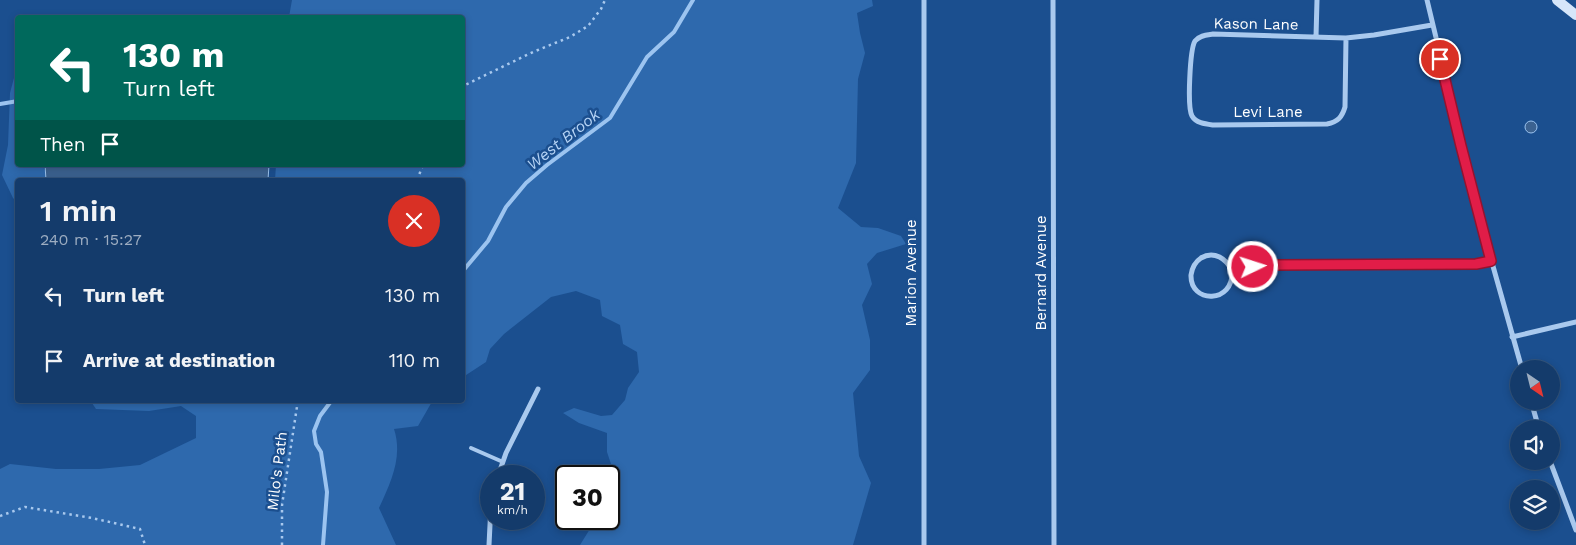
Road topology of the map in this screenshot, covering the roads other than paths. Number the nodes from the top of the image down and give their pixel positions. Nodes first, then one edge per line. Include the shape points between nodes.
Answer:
1 (924, 0) edge
2 (1053, 0) edge
3 (1317, 0) edge
4 (1427, 0) edge
5 (1557, 0) edge
6 (1576, 14) edge
7 (1432, 25) junction
8 (1316, 37) junction
9 (1346, 38) junction
10 (1196, 40) joint
11 (1491, 261) junction
12 (1232, 271) junction
13 (1576, 322) edge
14 (1512, 337) junction
15 (1519, 360) edge
16 (538, 389) dead end
17 (472, 448) dead end
18 (503, 462) junction
19 (502, 465) edge
20 (1554, 470) edge
21 (1574, 519) edge
22 (490, 530) edge
23 (1576, 530) edge
24 (489, 545) edge
25 (924, 545) edge
26 (1054, 545) edge

1 - 25 street, Marion Avenue
2 - 26 street, Bernard Avenue
3 - 8 street, Kason Lane
4 - 7 street
5 - 6 street
7 - 9 street, Kason Lane
7 - 11 street
8 - 9 street, Kason Lane
8 - 10 street, Kason Lane via 1213,34
9 - 10 street, Levi Lane via 1345,107 1340,119 1327,124 1213,125 1199,122 1192,116 1190,104 1192,52
11 - 12 street via 1476,264 1270,265
11 - 14 street
12 - 12 street via 1231,284 1216,296 1197,291 1191,278 1195,264 1206,256 1226,260
13 - 14 street
14 - 15 street
16 - 18 street
17 - 18 lane
18 - 19 street
20 - 21 street
21 - 23 street
22 - 24 street

